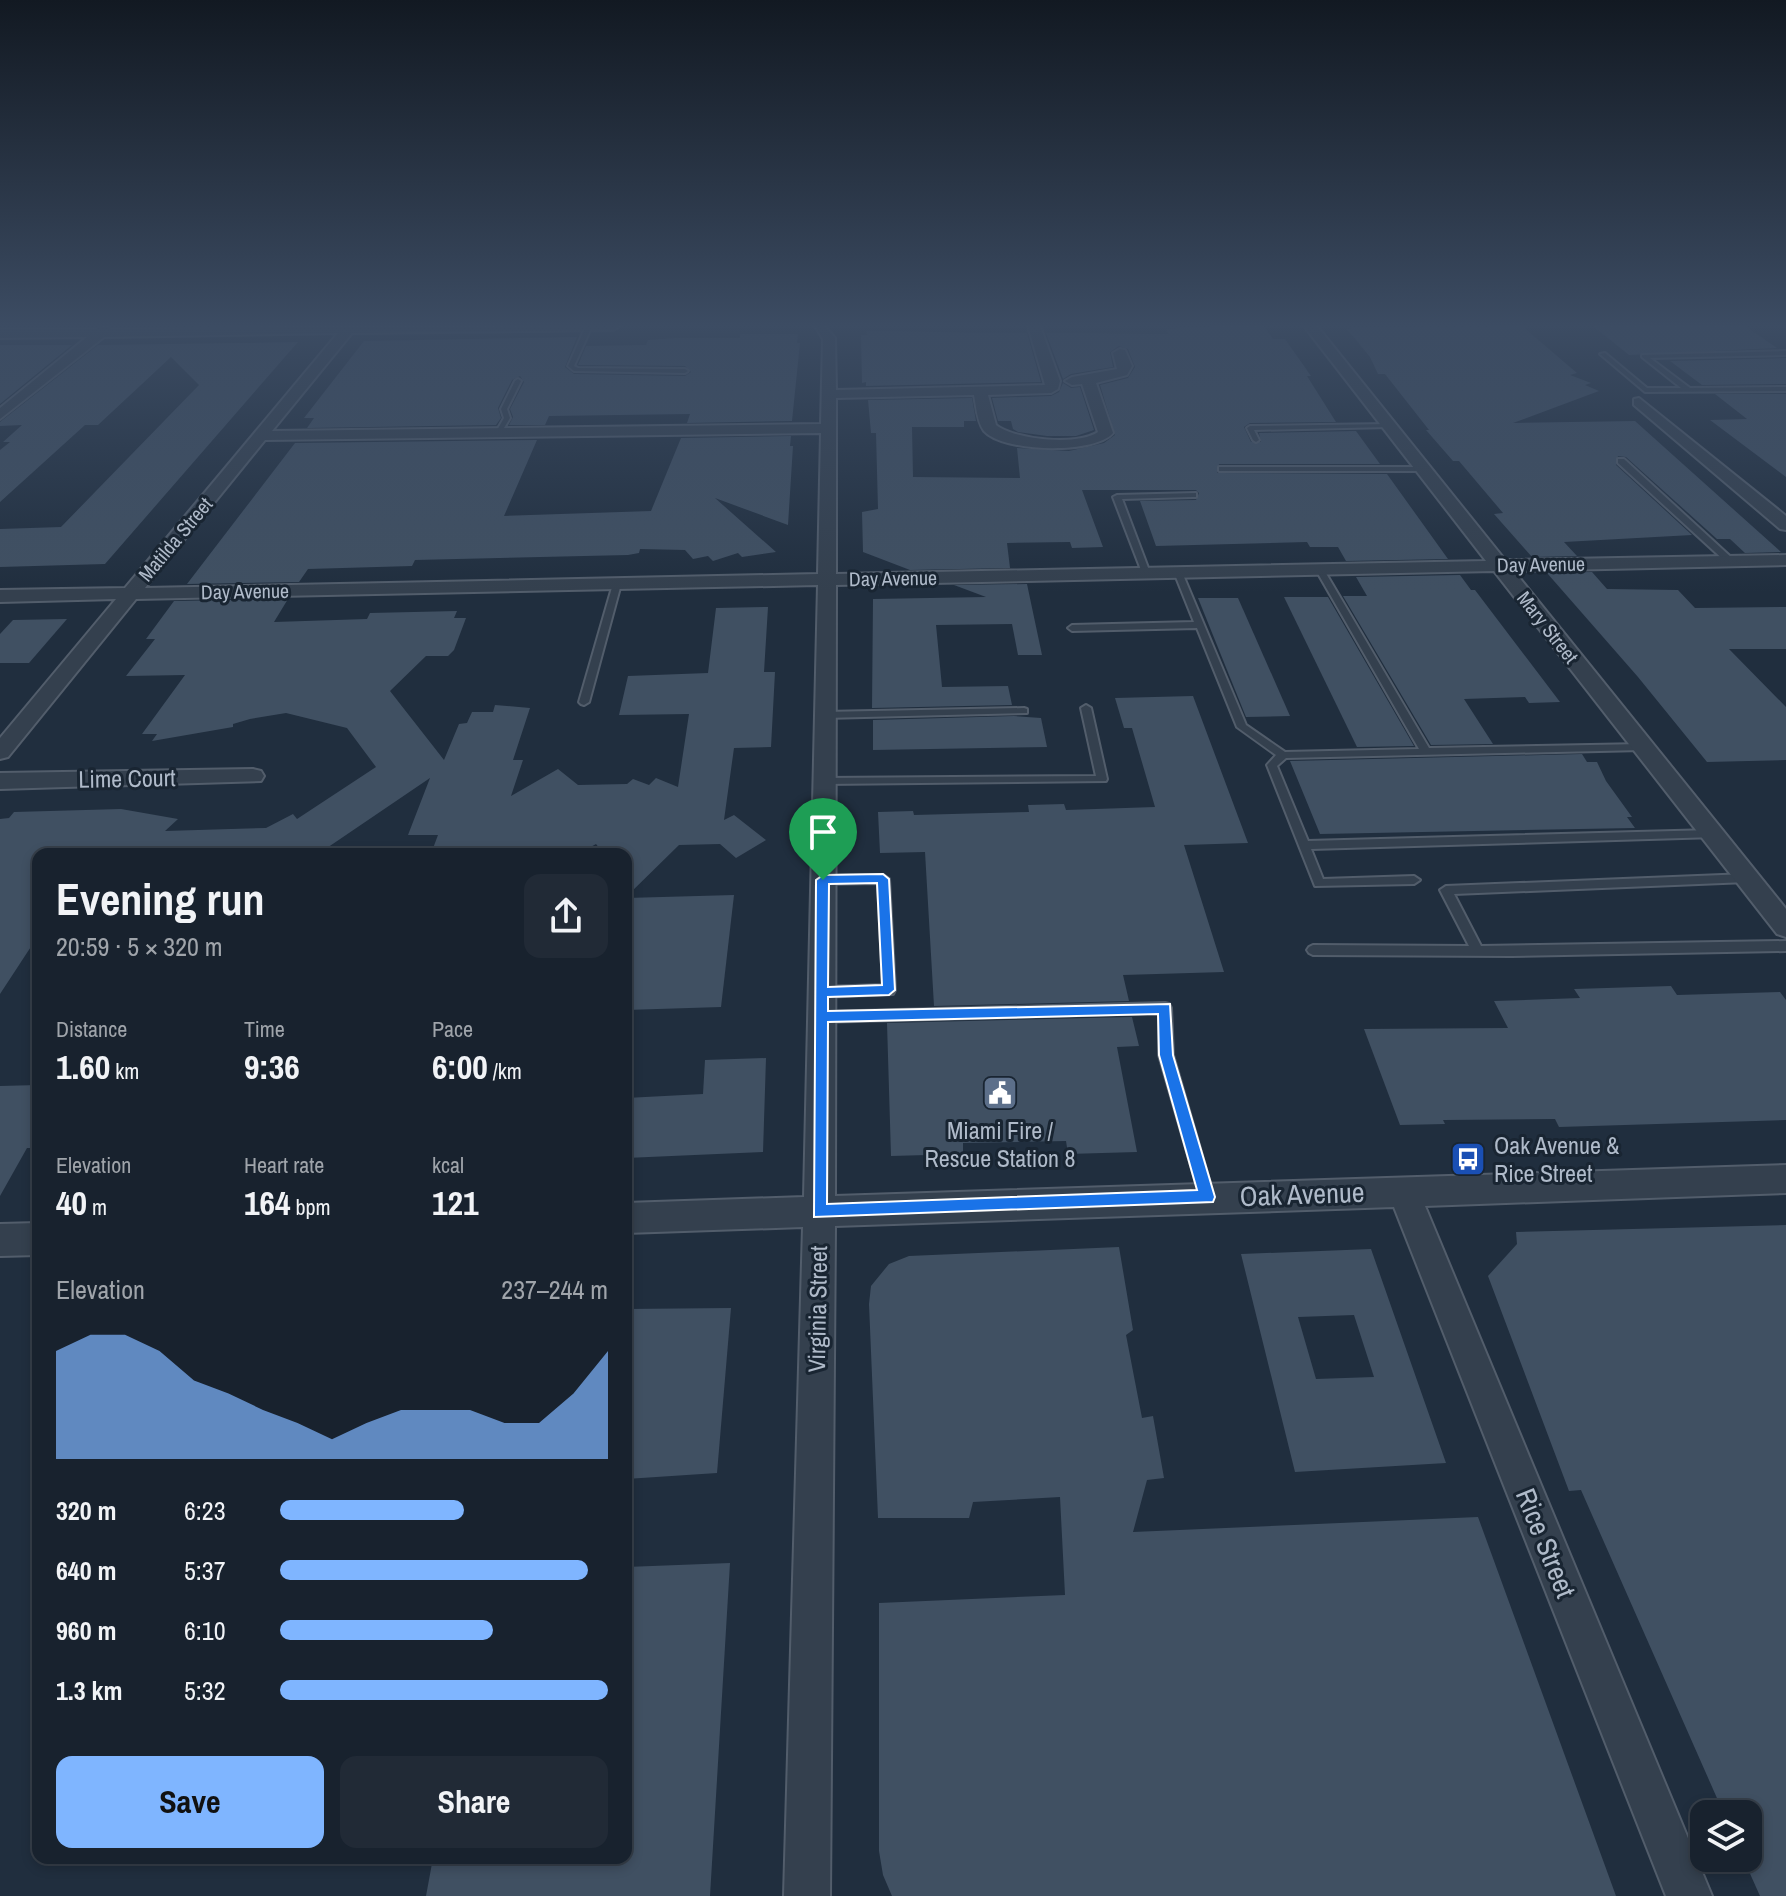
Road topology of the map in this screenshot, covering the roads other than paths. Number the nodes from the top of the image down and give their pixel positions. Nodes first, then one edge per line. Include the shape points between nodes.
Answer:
1 (278, 414) edge
2 (506, 414) edge
3 (828, 414) edge
4 (986, 414) edge
5 (1100, 414) edge
6 (1379, 414) edge
7 (1654, 414) edge
8 (1388, 426) junction
9 (828, 428) junction
10 (499, 432) junction
11 (260, 436) junction
12 (1256, 440) dead end
13 (1621, 461) dead end
14 (1222, 469) dead end
15 (1420, 469) junction
16 (1193, 495) dead end
17 (1786, 525) edge
18 (1786, 560) edge
19 (1730, 561) junction
20 (1498, 565) junction
21 (1320, 570) junction
22 (1178, 572) junction
23 (1146, 573) junction
24 (826, 579) junction
25 (617, 584) junction
26 (129, 593) junction
27 (0, 596) edge
28 (1199, 625) junction
29 (1072, 628) dead end
30 (584, 702) dead end
31 (1086, 708) dead end
32 (1024, 711) dead end
33 (824, 715) junction
34 (1643, 747) junction
35 (0, 752) edge
36 (1426, 752) junction
37 (1283, 755) junction
38 (253, 776) dead end
39 (0, 781) edge
40 (824, 781) junction
41 (1712, 834) junction
42 (1304, 845) junction
43 (1747, 878) junction
44 (823, 880) junction
45 (1414, 880) dead end
46 (1786, 927) edge
47 (1786, 946) edge
48 (1313, 950) dead end
49 (1478, 951) junction
50 (821, 1004) junction
51 (1786, 1179) edge
52 (1403, 1190) junction
53 (1207, 1197) junction
54 (819, 1212) junction
55 (632, 1218) edge
56 (32, 1239) edge
57 (0, 1240) edge
58 (807, 1896) edge
59 (1689, 1896) edge

1 - 11 street, Matilda Street
2 - 10 lane
3 - 9 street, Virginia Street
4 - 5 street via 989,427 1000,435 1042,443 1101,439 1105,428
6 - 8 street, Mary Street
7 - 17 street
8 - 12 lane via 1250,428
8 - 15 street, Mary Street
9 - 10 street
9 - 24 street, Virginia Street
10 - 11 street
11 - 26 street, Matilda Street
13 - 19 lane
14 - 15 lane
15 - 20 street, Mary Street
16 - 23 lane via 1117,497
18 - 19 street, Day Avenue
19 - 20 street, Day Avenue
20 - 21 street, Day Avenue
20 - 34 street, Mary Street
21 - 22 street, Day Avenue
21 - 36 lane
22 - 23 street, Day Avenue
22 - 28 lane
23 - 24 street, Day Avenue
24 - 25 street, Day Avenue
24 - 33 street, Virginia Street
25 - 26 street, Day Avenue
25 - 30 lane
26 - 27 street, Day Avenue
26 - 35 street, Matilda Street
28 - 29 lane
28 - 37 lane via 1242,727
31 - 40 lane via 1102,779
32 - 33 lane
33 - 40 street, Virginia Street
34 - 36 lane
34 - 41 street, Mary Street
36 - 37 lane
37 - 42 lane via 1272,765
38 - 39 street, Lime Court
40 - 44 street, Virginia Street
41 - 42 lane
41 - 43 street, Mary Street
42 - 45 lane via 1319,883
43 - 46 street, Mary Street
43 - 49 lane via 1446,890
44 - 50 street, Virginia Street
44 - 50 lane via 883,879 889,990
47 - 49 lane
48 - 49 lane
50 - 53 lane via 1165,1008 1166,1055
50 - 54 street, Virginia Street
51 - 52 street, Oak Avenue
52 - 53 street, Oak Avenue
52 - 59 street, Rice Street
53 - 54 street, Oak Avenue
54 - 55 street, Oak Avenue
54 - 58 street, Virginia Street
56 - 57 street

